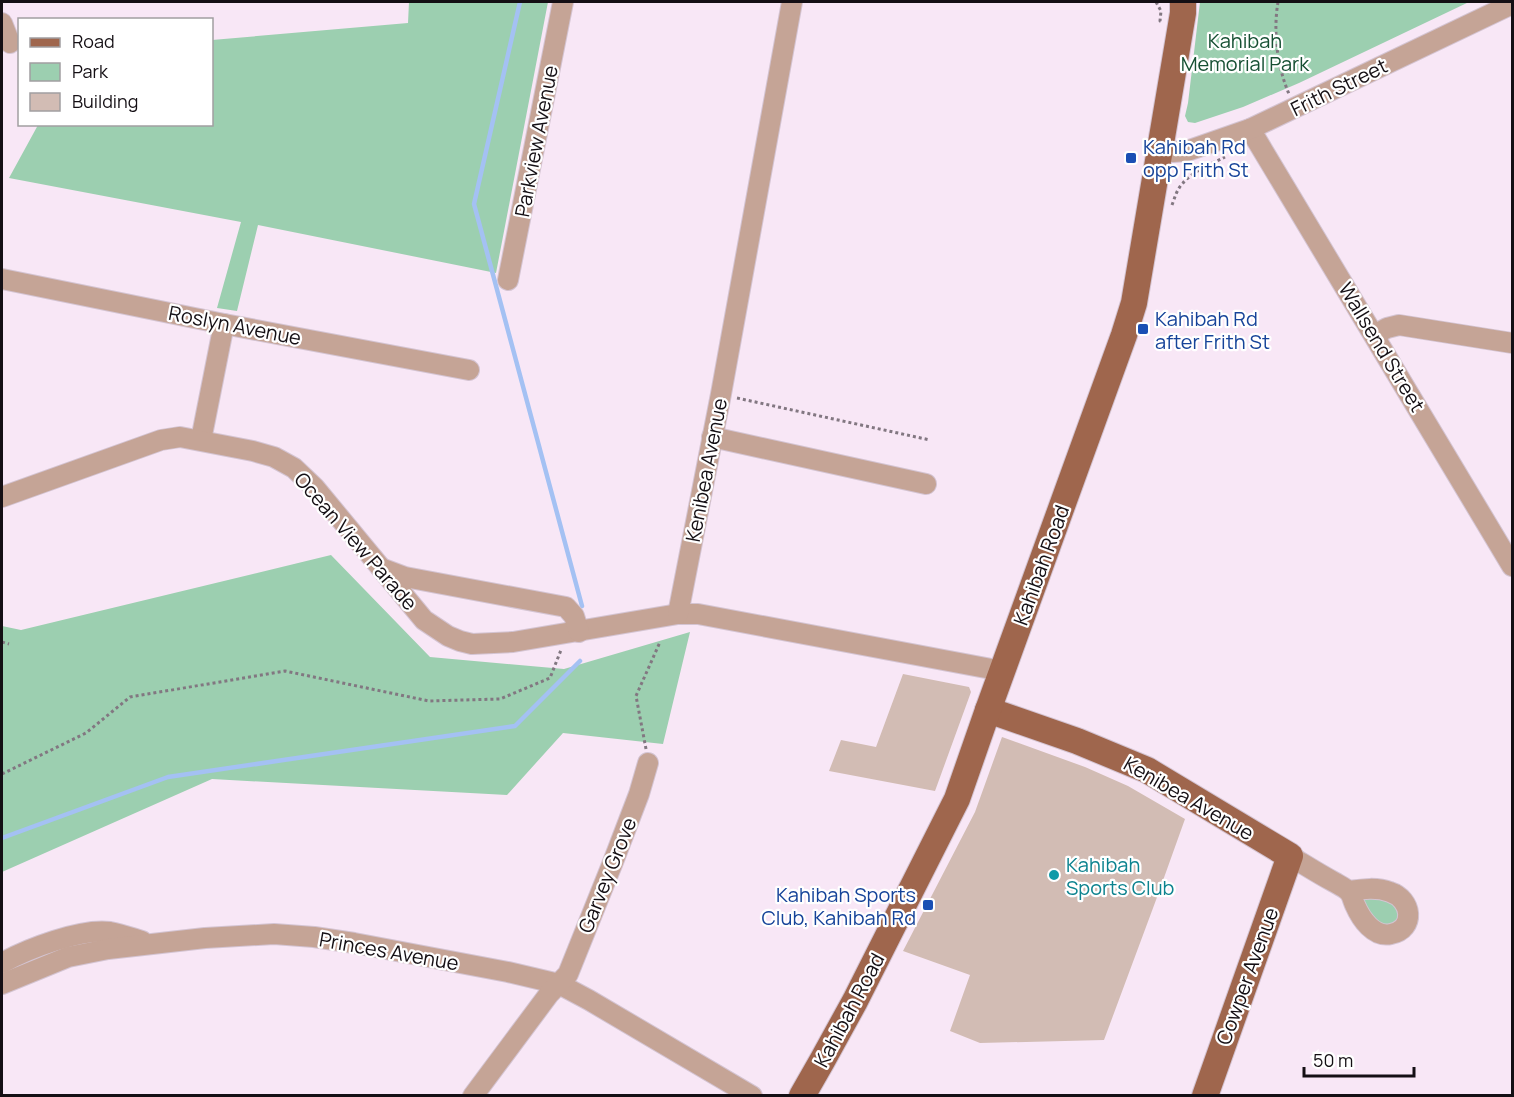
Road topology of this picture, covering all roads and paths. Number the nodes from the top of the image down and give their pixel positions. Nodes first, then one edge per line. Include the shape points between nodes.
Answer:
1 (563, 2) edge
2 (792, 2) edge
3 (1156, 2) edge
4 (1183, 2) edge
5 (1278, 2) edge
6 (1512, 4) edge
7 (1164, 22) dead end
8 (2, 23) edge
9 (10, 43) dead end
10 (1295, 108) junction
11 (1250, 129) junction
12 (1160, 150) junction
13 (2, 279) edge
14 (508, 280) dead end
15 (224, 324) junction
16 (1374, 335) junction
17 (1512, 343) edge
18 (469, 370) dead end
19 (721, 394) junction
20 (712, 436) junction
21 (201, 440) junction
22 (930, 440) dead end
23 (926, 484) dead end
24 (2, 497) edge
25 (1512, 566) edge
26 (381, 568) junction
27 (678, 614) junction
28 (573, 633) junction
29 (2, 642) edge
30 (660, 642) dead end
31 (9, 644) dead end
32 (1002, 671) junction
33 (988, 710) junction
34 (648, 763) joint
35 (2, 774) edge
36 (1290, 856) junction
37 (1349, 891) dead end
38 (148, 943) junction
39 (2, 963) edge
40 (2, 984) edge
41 (559, 984) junction
42 (473, 1095) edge
43 (752, 1095) edge
44 (802, 1095) edge
45 (1205, 1095) edge

1 - 14 street, Parkview Avenue
2 - 19 street, Kenibea Avenue
3 - 7 path via 1161,11 1160,21
4 - 12 main road, Kahibah Road
5 - 10 path via 1277,45
6 - 10 street, Frith Street
8 - 9 street
10 - 11 street, Frith Street
11 - 12 street, Frith Street via 1187,151
11 - 16 street, Wallsend Street
12 - 32 main road, Kahibah Road via 1128,324
13 - 15 street, Roslyn Avenue
15 - 18 street, Roslyn Avenue
15 - 21 street
16 - 17 street via 1399,325
16 - 25 street, Wallsend Street
19 - 20 street, Kenibea Avenue
19 - 22 path
20 - 23 street
20 - 27 street, Kenibea Avenue
21 - 24 street, Ocean View Parade via 161,440
21 - 26 street, Ocean View Parade via 274,457 294,468
26 - 28 street via 405,577 566,607 574,616
26 - 28 street, Ocean View Parade via 424,620 460,641 513,642
27 - 28 street, Ocean View Parade
27 - 32 street via 716,617
28 - 35 path via 550,678 500,699 429,701 285,671 130,697 86,733
29 - 31 path
30 - 34 path via 636,696
32 - 33 main road, Kahibah Road
33 - 36 main road, Kenibea Avenue via 1147,770
33 - 44 main road, Kahibah Road via 957,799 855,1001
34 - 41 street, Garvey Grove via 568,974
36 - 37 street, Kenibea Avenue
36 - 45 main road, Cowper Avenue
38 - 39 street via 111,932 93,932 61,939
38 - 40 street, Princes Avenue via 68,957
38 - 41 street, Princes Avenue via 274,934 315,937
41 - 42 street, Garvey Grove
41 - 43 street, Princes Avenue

